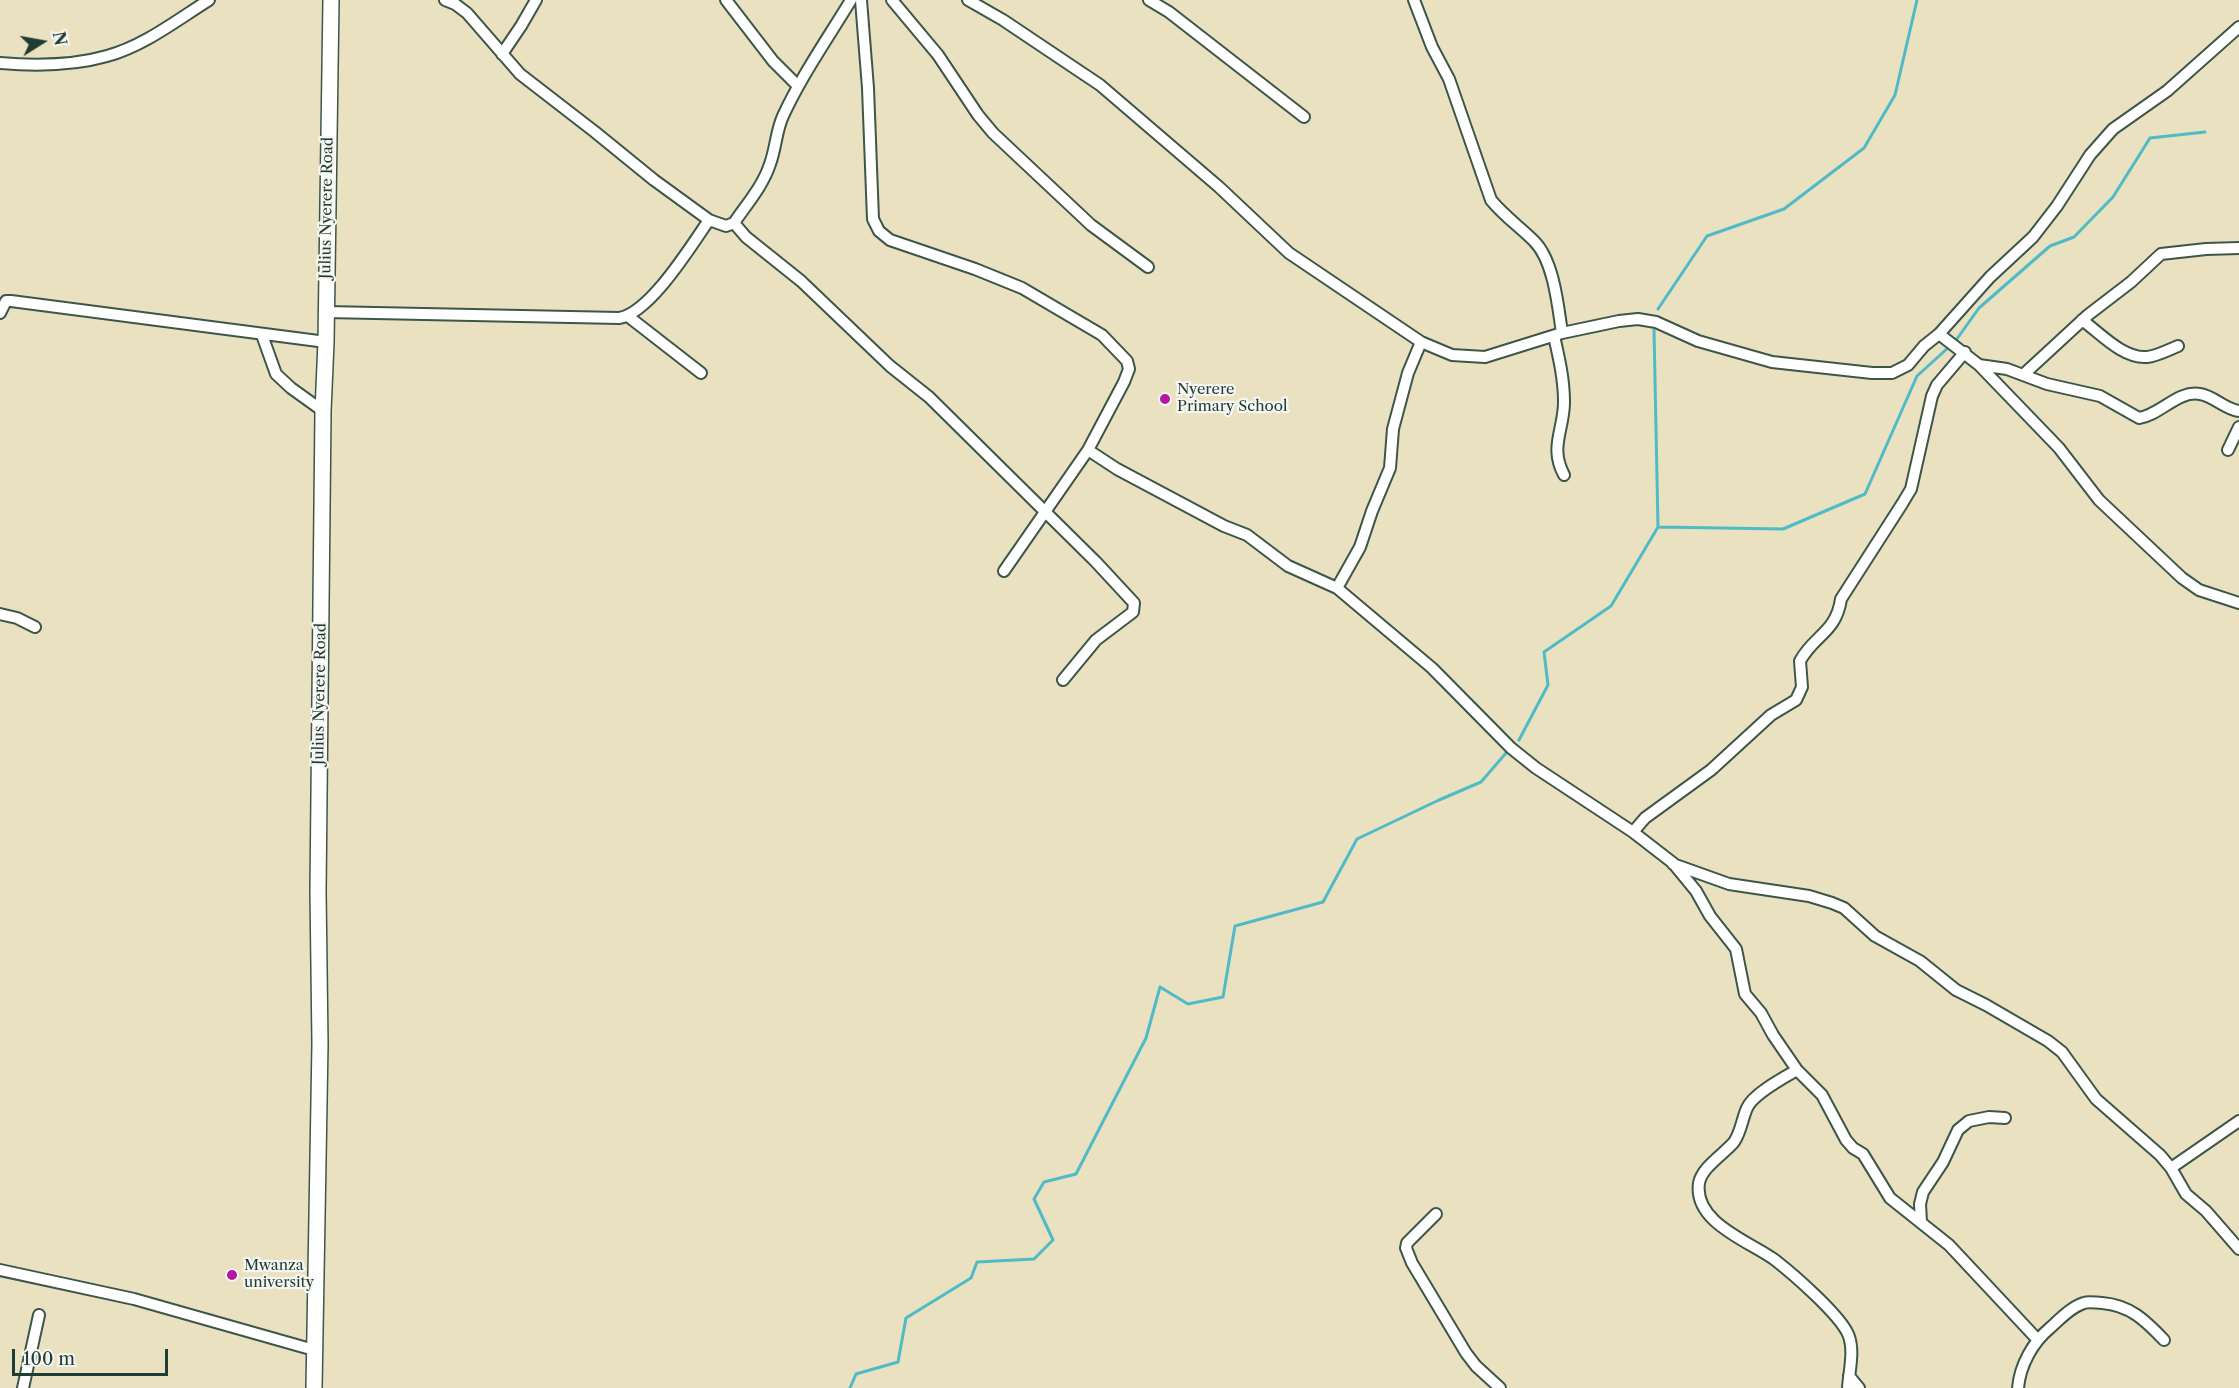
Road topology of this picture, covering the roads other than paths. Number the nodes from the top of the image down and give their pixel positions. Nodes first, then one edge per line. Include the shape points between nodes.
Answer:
1 (209, 0) edge
2 (331, 0) edge
3 (445, 0) edge
4 (536, 0) edge
5 (726, 0) edge
6 (851, 0) edge
7 (861, 0) edge
8 (892, 0) edge
9 (968, 0) edge
10 (1149, 0) edge
11 (1414, 0) edge
12 (2239, 27) edge
13 (502, 54) junction
14 (0, 63) edge
15 (798, 86) junction
16 (1304, 117) dead end
17 (709, 220) junction
18 (734, 223) junction
19 (2239, 249) edge
20 (1148, 267) dead end
21 (3, 301) edge
22 (327, 312) junction
23 (0, 313) edge
24 (629, 317) junction
25 (2082, 320) junction
26 (1939, 334) junction
27 (262, 335) junction
28 (1558, 335) junction
29 (326, 342) junction
30 (1421, 342) junction
31 (2178, 346) dead end
32 (1965, 352) junction
33 (1979, 364) junction
34 (701, 373) dead end
35 (2023, 375) junction
36 (323, 411) junction
37 (2239, 412) edge
38 (2239, 427) edge
39 (1088, 450) junction
40 (2228, 450) dead end
41 (1564, 475) dead end
42 (1045, 512) junction
43 (1004, 571) dead end
44 (1337, 588) junction
45 (2239, 603) edge
46 (0, 614) edge
47 (35, 627) dead end
48 (1063, 680) dead end
49 (1633, 832) junction
50 (1673, 863) junction
51 (1797, 1070) junction
52 (2005, 1118) dead end
53 (2239, 1121) edge
54 (2171, 1168) junction
55 (1436, 1214) dead end
56 (1921, 1222) junction
57 (2238, 1248) edge
58 (0, 1270) edge
59 (39, 1315) dead end
60 (2037, 1339) junction
61 (2164, 1340) dead end
62 (314, 1350) junction
63 (2019, 1375) junction
64 (1849, 1376) junction
65 (23, 1388) edge
66 (314, 1388) edge
67 (1500, 1388) edge
68 (1848, 1388) edge
69 (1859, 1388) edge
70 (2011, 1388) edge
71 (2018, 1388) edge

1 - 14 street via 168,27 109,56 44,65
2 - 22 highway, Julius Nyerere Road
3 - 13 street via 468,13
4 - 13 street
5 - 15 street via 773,61
6 - 15 street
7 - 39 street via 871,196 873,219 879,231 890,240 1022,288 1102,335 1127,361 1129,369 1124,382
8 - 20 street via 938,54 993,133 1091,225
9 - 30 street via 1100,86 1219,187 1289,253
10 - 16 street
11 - 28 street via 1449,79 1491,200 1545,255 1552,278
12 - 26 street via 2167,91 2113,129 2090,155 2033,237 1990,277
13 - 17 street via 520,74
15 - 18 street via 777,131 769,167
17 - 18 street via 726,226
17 - 24 street via 675,271
18 - 42 street via 928,397
19 - 25 street via 2160,254
21 - 23 street
21 - 27 street
22 - 24 street
22 - 29 highway, Julius Nyerere Road
24 - 34 street
25 - 31 street via 2133,356 2150,356
25 - 35 street
26 - 28 street via 1908,365 1892,374 1772,362 1638,319
26 - 32 street
27 - 29 street
27 - 36 street via 276,374
28 - 30 street via 1485,357 1452,355
28 - 41 street via 1564,405 1557,462
29 - 36 highway, Julius Nyerere Road
30 - 44 street via 1393,429 1390,468 1360,548
32 - 33 street
32 - 49 street via 1932,396 1911,489 1841,599 1834,622 1800,661 1800,694 1711,770 1645,818
33 - 35 street
33 - 45 street via 2059,448 2099,500 2182,578 2199,590
35 - 37 street via 2100,396 2139,417 2198,393
36 - 62 highway, Julius Nyerere Road via 320,1044
38 - 40 street
39 - 42 street
39 - 44 street via 1247,536 1288,566
42 - 43 street
42 - 48 street via 1135,607 1132,614 1096,640
44 - 49 street via 1432,668 1511,748
46 - 47 street
49 - 50 street
50 - 51 street via 1736,949 1745,994
50 - 54 street via 1729,884 1809,896 1844,908 1875,936 1920,961 1956,990 2055,1046 2096,1099
51 - 56 street via 1822,1095 1846,1140 1863,1154 1890,1198
51 - 64 street via 1751,1101 1735,1140 1705,1171 1699,1181 1699,1192 1704,1206 1718,1223 1735,1238 1774,1259 1838,1318 1850,1342
52 - 56 street via 1969,1121 1958,1130 1923,1192
53 - 54 street
54 - 57 street via 2186,1194
55 - 67 street via 1406,1248 1466,1353
56 - 60 street via 1949,1245
58 - 62 street via 134,1299
59 - 65 street
60 - 61 street via 2086,1302 2132,1310
60 - 63 street
62 - 66 highway, Julius Nyerere Road
63 - 70 street
63 - 71 street
64 - 68 street
64 - 69 street

